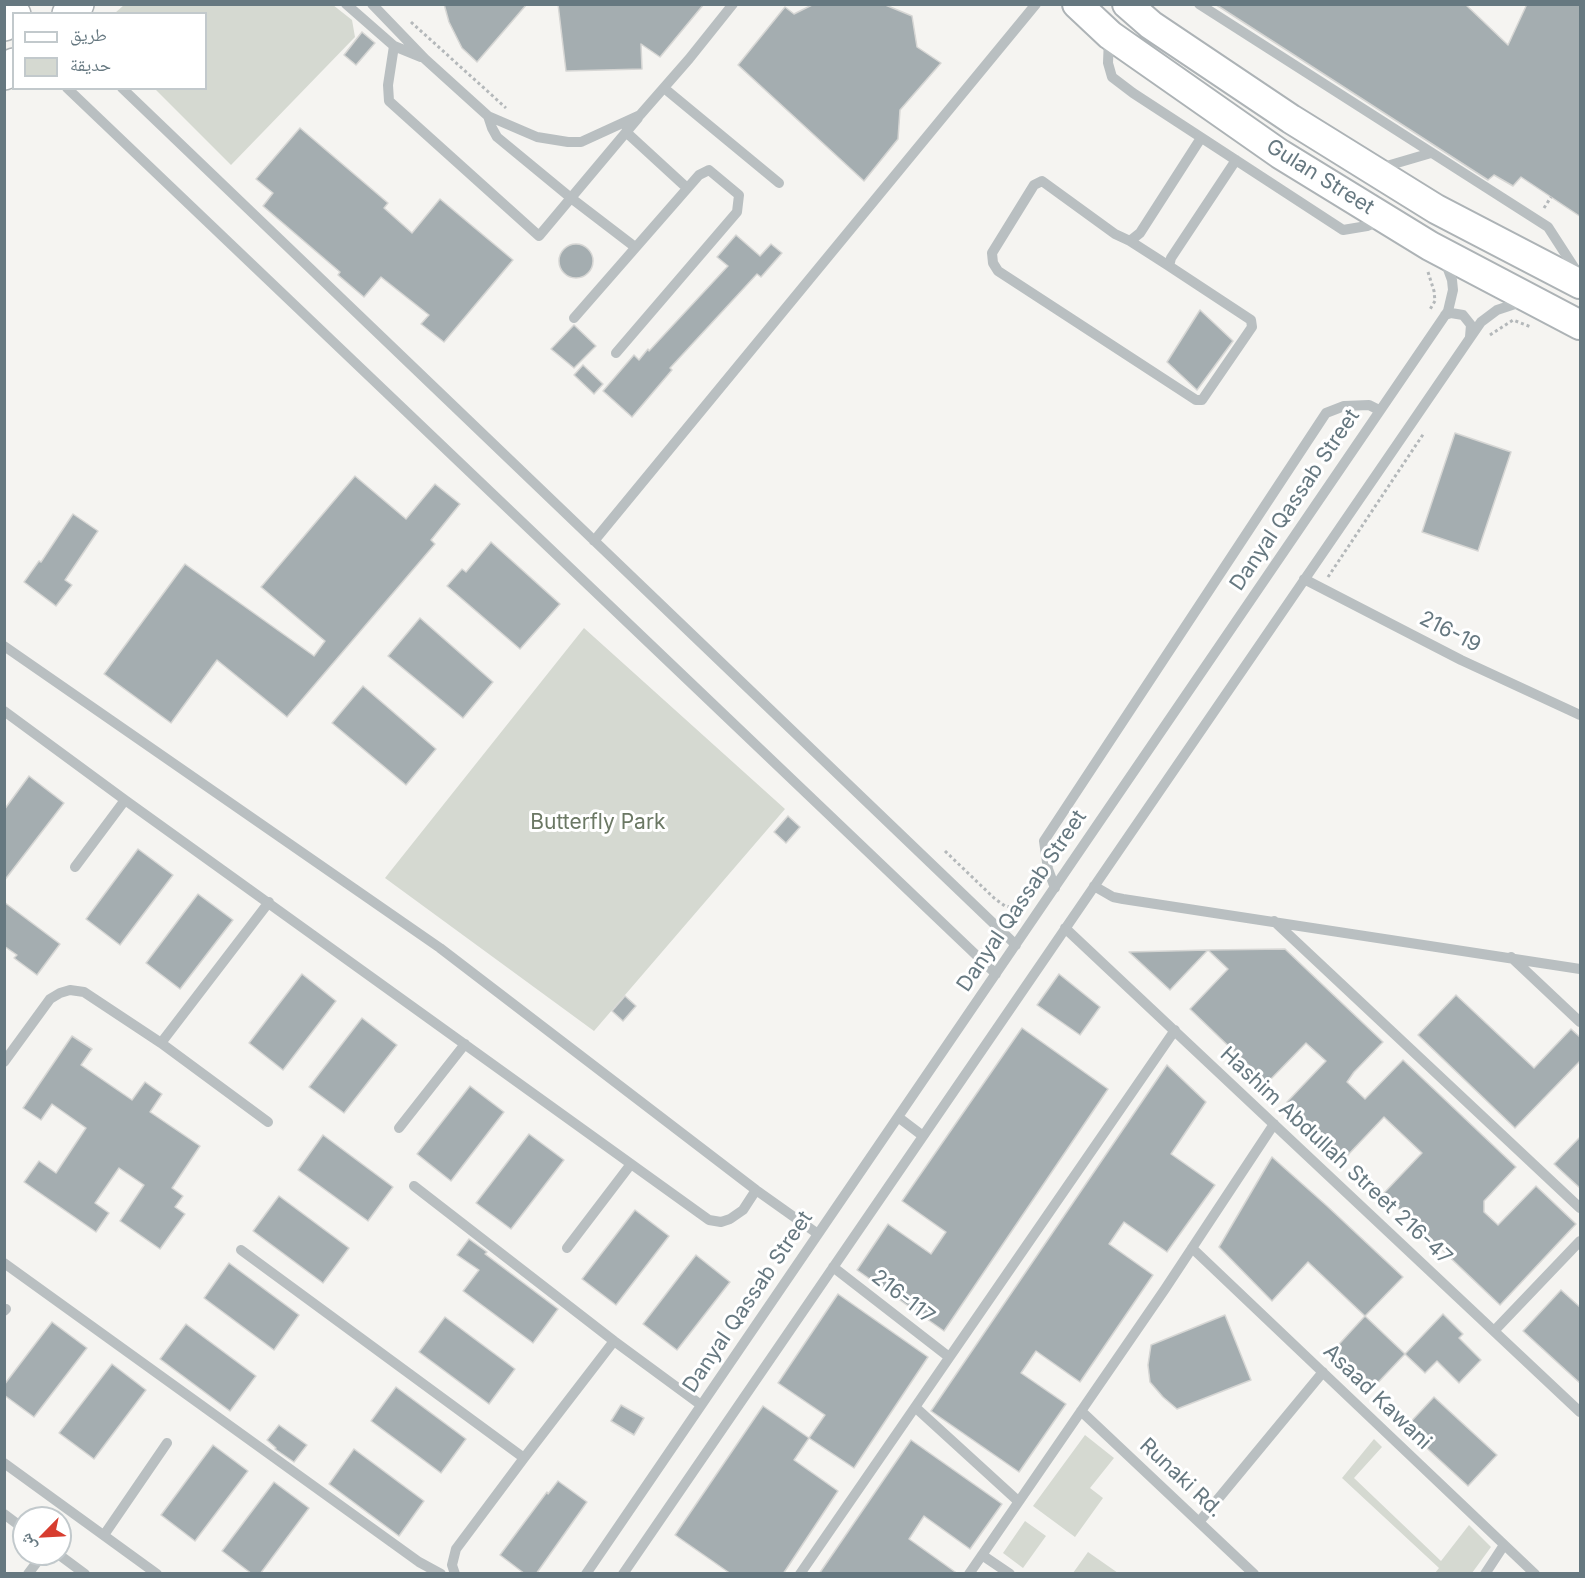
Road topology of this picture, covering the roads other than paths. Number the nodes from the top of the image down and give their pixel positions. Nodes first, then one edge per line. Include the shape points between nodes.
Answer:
1 (346, 4) edge
2 (372, 4) edge
3 (733, 4) edge
4 (1036, 4) edge
5 (1077, 4) edge
6 (1127, 4) edge
7 (1199, 4) edge
8 (1110, 34) junction
9 (394, 46) junction
10 (425, 59) junction
11 (664, 88) junction
12 (69, 90) edge
13 (124, 90) edge
14 (488, 116) junction
15 (640, 116) junction
16 (626, 132) junction
17 (1201, 138) junction
18 (1431, 153) junction
19 (1236, 160) junction
20 (1372, 169) junction
21 (779, 183) dead end
22 (687, 188) junction
23 (572, 198) junction
24 (1386, 219) junction
25 (1130, 241) junction
26 (1430, 246) junction
27 (635, 247) junction
28 (1169, 266) junction
29 (1581, 278) edge
30 (1581, 284) edge
31 (1533, 314) junction
32 (1445, 315) junction
33 (574, 318) dead end
34 (1581, 325) edge
35 (1470, 338) junction
36 (616, 353) dead end
37 (1379, 410) junction
38 (594, 541) junction
39 (1304, 579) junction
40 (4, 646) edge
41 (4, 711) edge
42 (1581, 715) edge
43 (125, 800) junction
44 (75, 867) dead end
45 (1094, 886) junction
46 (1055, 888) junction
47 (269, 902) junction
48 (1273, 921) junction
49 (1065, 928) junction
50 (1016, 945) junction
51 (1511, 957) junction
52 (1581, 969) edge
53 (996, 974) junction
54 (1581, 1022) edge
55 (1175, 1030) junction
56 (161, 1043) junction
57 (465, 1044) junction
58 (4, 1062) edge
59 (898, 1117) junction
60 (268, 1122) dead end
61 (1274, 1124) junction
62 (399, 1128) dead end
63 (923, 1136) junction
64 (631, 1164) junction
65 (414, 1186) dead end
66 (756, 1190) junction
67 (1581, 1208) edge
68 (818, 1234) junction
69 (1581, 1240) edge
70 (567, 1248) dead end
71 (1192, 1248) junction
72 (241, 1250) dead end
73 (4, 1263) edge
74 (832, 1267) junction
75 (1494, 1331) junction
76 (614, 1341) junction
77 (949, 1357) junction
78 (1323, 1372) junction
79 (701, 1405) junction
80 (915, 1407) junction
81 (1082, 1412) junction
82 (1581, 1412) edge
83 (166, 1443) dead end
84 (524, 1458) junction
85 (4, 1463) edge
86 (1018, 1501) junction
87 (1199, 1522) junction
88 (104, 1535) junction
89 (1504, 1545) junction
90 (982, 1555) junction
91 (72, 1564) edge
92 (85, 1574) edge
93 (157, 1574) edge
94 (441, 1574) edge
95 (455, 1574) edge
96 (586, 1574) edge
97 (623, 1574) edge
98 (800, 1574) edge
99 (969, 1574) edge
100 (1010, 1574) edge
101 (1254, 1574) edge
102 (1485, 1574) edge
103 (1535, 1574) edge

1 - 9 street
2 - 10 street
3 - 11 street
4 - 38 street
5 - 8 main road, Gulan Street
6 - 20 main road, Gulan Street via 1151,25 1281,113
7 - 18 street
8 - 17 street via 1108,63 1112,77
8 - 24 main road, Gulan Street via 1280,154
9 - 10 street
9 - 23 street via 389,101 539,236
10 - 14 street
11 - 15 street
11 - 21 street
12 - 53 street
13 - 38 street
14 - 15 street via 537,137 581,142
14 - 23 street via 497,137
15 - 16 street
16 - 22 street
16 - 23 street
17 - 19 street
17 - 25 street via 1140,233
18 - 20 street
18 - 29 street via 1548,227
19 - 24 street via 1344,230
19 - 28 street
20 - 30 main road, Gulan Street via 1436,209
22 - 27 street
22 - 36 street via 710,170 739,195 737,212
23 - 27 street
24 - 26 main road, Gulan Street
25 - 28 street
25 - 28 street via 1042,181 1034,184 992,253 993,263 998,271 1202,400 1252,327 1251,320
26 - 31 main road, Gulan Street
26 - 32 street, Danyal Qassab Street via 1441,255 1452,280 1451,301
27 - 33 street
31 - 34 main road, Gulan Street
31 - 35 street via 1509,304 1481,322
32 - 35 street via 1463,315 1471,325
32 - 37 street, Danyal Qassab Street
35 - 39 street
37 - 46 street, Danyal Qassab Street
37 - 46 street via 1369,405 1344,406 1326,413 1044,841
38 - 50 street
39 - 42 street, 216-19 via 1461,660
39 - 45 street
40 - 66 street via 440,948
41 - 43 street
43 - 44 street
43 - 47 street
45 - 48 street via 1113,897
45 - 49 street
46 - 50 street, Danyal Qassab Street
47 - 56 street
47 - 57 street
48 - 51 street
48 - 67 street
49 - 55 street, Hashim Abdullah Street 216-47
49 - 63 street
50 - 53 street, Danyal Qassab Street
51 - 52 street
51 - 54 street
53 - 59 street, Danyal Qassab Street
55 - 61 street, Hashim Abdullah Street 216-47
55 - 77 street
56 - 58 street via 84,993 70,990 50,999
56 - 60 street
57 - 62 street
57 - 64 street
59 - 63 street
59 - 68 street, Danyal Qassab Street
61 - 71 street
61 - 75 street, Hashim Abdullah Street 216-47
63 - 74 street
64 - 66 street via 709,1221 730,1219 743,1209
64 - 70 street
65 - 76 street
66 - 68 street
68 - 79 street, Danyal Qassab Street
69 - 75 street
71 - 78 street, Asaad Kawani
71 - 81 street
72 - 84 street
73 - 94 street
74 - 77 street, 216-117
74 - 97 street
75 - 82 street, Hashim Abdullah Street 216-47
76 - 79 street
76 - 84 street
77 - 80 street
78 - 87 street
78 - 89 street, Asaad Kawani
79 - 96 street, Danyal Qassab Street
80 - 86 street
80 - 98 street
81 - 86 street
81 - 87 street, Runaki Rd.
83 - 88 street
84 - 95 street via 456,1549 452,1565
85 - 88 street
86 - 90 street
87 - 101 street, Runaki Rd.
88 - 93 street
89 - 102 street
89 - 103 street, Asaad Kawani
90 - 99 street
90 - 100 street
91 - 92 street

